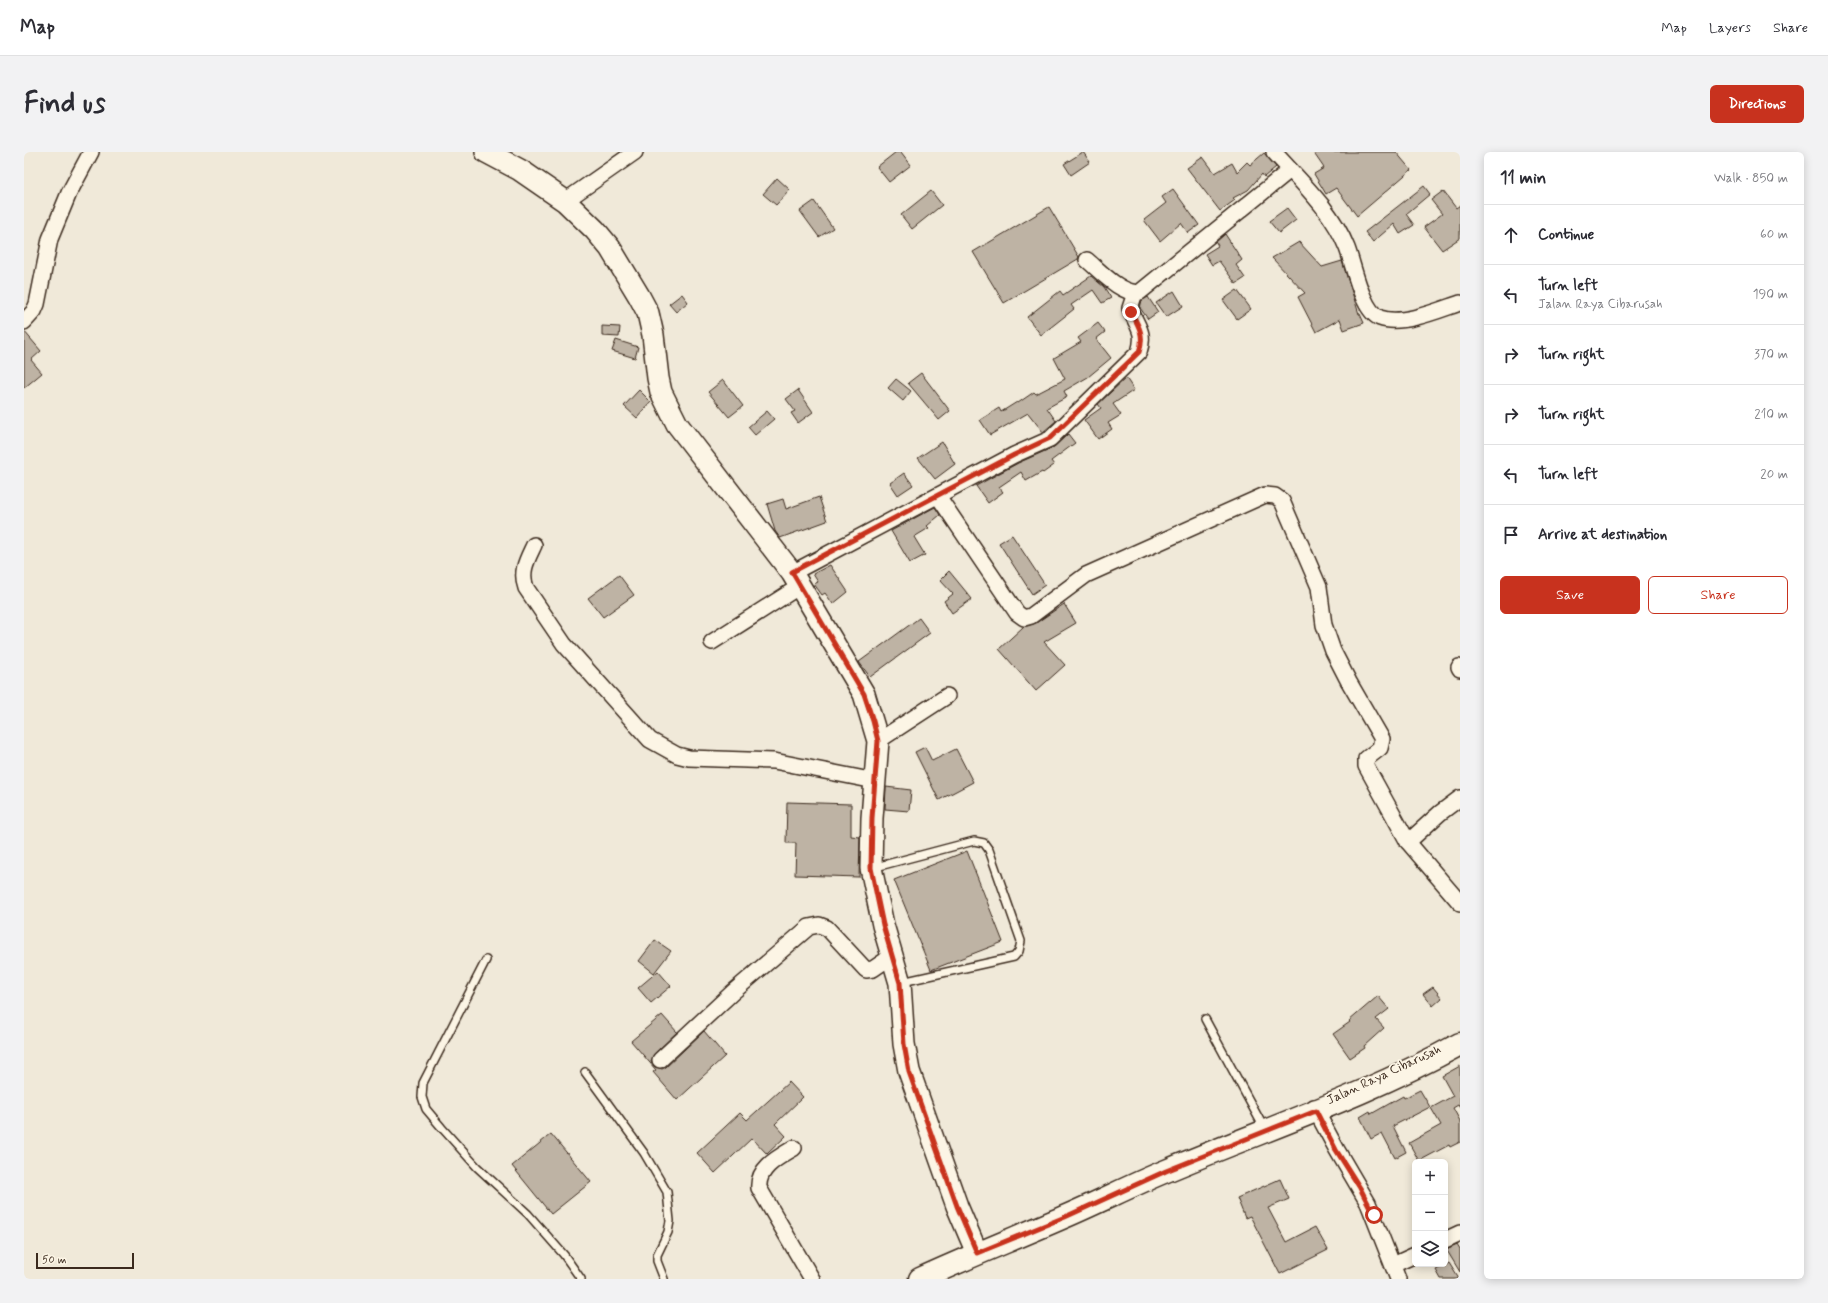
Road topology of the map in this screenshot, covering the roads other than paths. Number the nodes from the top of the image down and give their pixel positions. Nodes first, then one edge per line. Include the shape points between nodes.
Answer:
1 (90, 152) edge
2 (486, 152) edge
3 (635, 152) edge
4 (1274, 152) edge
5 (1290, 170) junction
6 (565, 201) junction
7 (1087, 260) dead end
8 (1135, 293) junction
9 (1460, 302) edge
10 (24, 322) edge
11 (938, 496) junction
12 (534, 545) dead end
13 (796, 579) junction
14 (712, 642) dead end
15 (947, 696) dead end
16 (878, 741) junction
17 (875, 781) junction
18 (1460, 798) edge
19 (1408, 842) junction
20 (871, 868) junction
21 (1460, 903) edge
22 (892, 956) junction
23 (486, 960) dead end
24 (900, 983) junction
25 (1205, 1019) dead end
26 (1460, 1039) edge
27 (1460, 1044) edge
28 (660, 1060) dead end
29 (585, 1072) dead end
30 (1315, 1109) junction
31 (1264, 1128) junction
32 (794, 1148) dead end
33 (1460, 1233) edge
34 (1448, 1239) edge
35 (977, 1253) junction
36 (1412, 1258) edge
37 (1396, 1272) edge
38 (581, 1279) edge
39 (664, 1279) edge
40 (812, 1279) edge
41 (920, 1279) edge

1 - 10 street via 57,220 50,239 37,304
2 - 6 street via 520,170
3 - 6 street
4 - 5 street
5 - 8 street via 1144,289
5 - 9 street via 1336,224 1348,249 1363,294 1375,315 1385,320 1403,320
6 - 13 street via 610,248 648,313 661,392 677,424
7 - 8 street via 1125,291
8 - 11 street via 1130,308 1140,326 1142,336 1139,352 1134,358 1050,438
11 - 13 street
11 - 19 street via 1017,612 1024,618 1031,616 1086,575 1265,495 1278,497 1319,587 1324,625 1333,651 1382,739 1380,748 1366,759 1366,766
12 - 17 street via 523,568 522,578 526,588 564,644 650,740 677,755 689,758 774,761
13 - 14 street
13 - 16 street via 864,694
15 - 16 street
16 - 17 street
17 - 20 street via 870,845
18 - 19 street via 1440,812
19 - 21 street
20 - 22 street
20 - 24 lane via 974,841 981,842 989,850 1021,942 1020,951 1014,956
22 - 24 street
22 - 28 street via 873,969 866,970 827,928 819,925 809,927 733,992
23 - 38 lane via 423,1083 422,1097 426,1109 442,1128 477,1166 528,1214
24 - 35 street via 904,1044 909,1072 954,1199
25 - 31 lane
26 - 30 main road, Jalan Raya Cibarusah via 1423,1060
27 - 30 main road, Jalan Raya Cibarusah via 1373,1088
29 - 39 lane via 644,1153 667,1192 670,1221 668,1232 656,1255
30 - 31 main road, Jalan Raya Cibarusah
30 - 35 main road, Jalan Raya Cibarusah
30 - 37 street via 1368,1203
31 - 35 main road, Jalan Raya Cibarusah via 1163,1167 987,1246
32 - 40 street via 766,1167 759,1179 759,1188
33 - 34 street
35 - 41 main road, Jalan Raya Cibarusah
36 - 37 street

